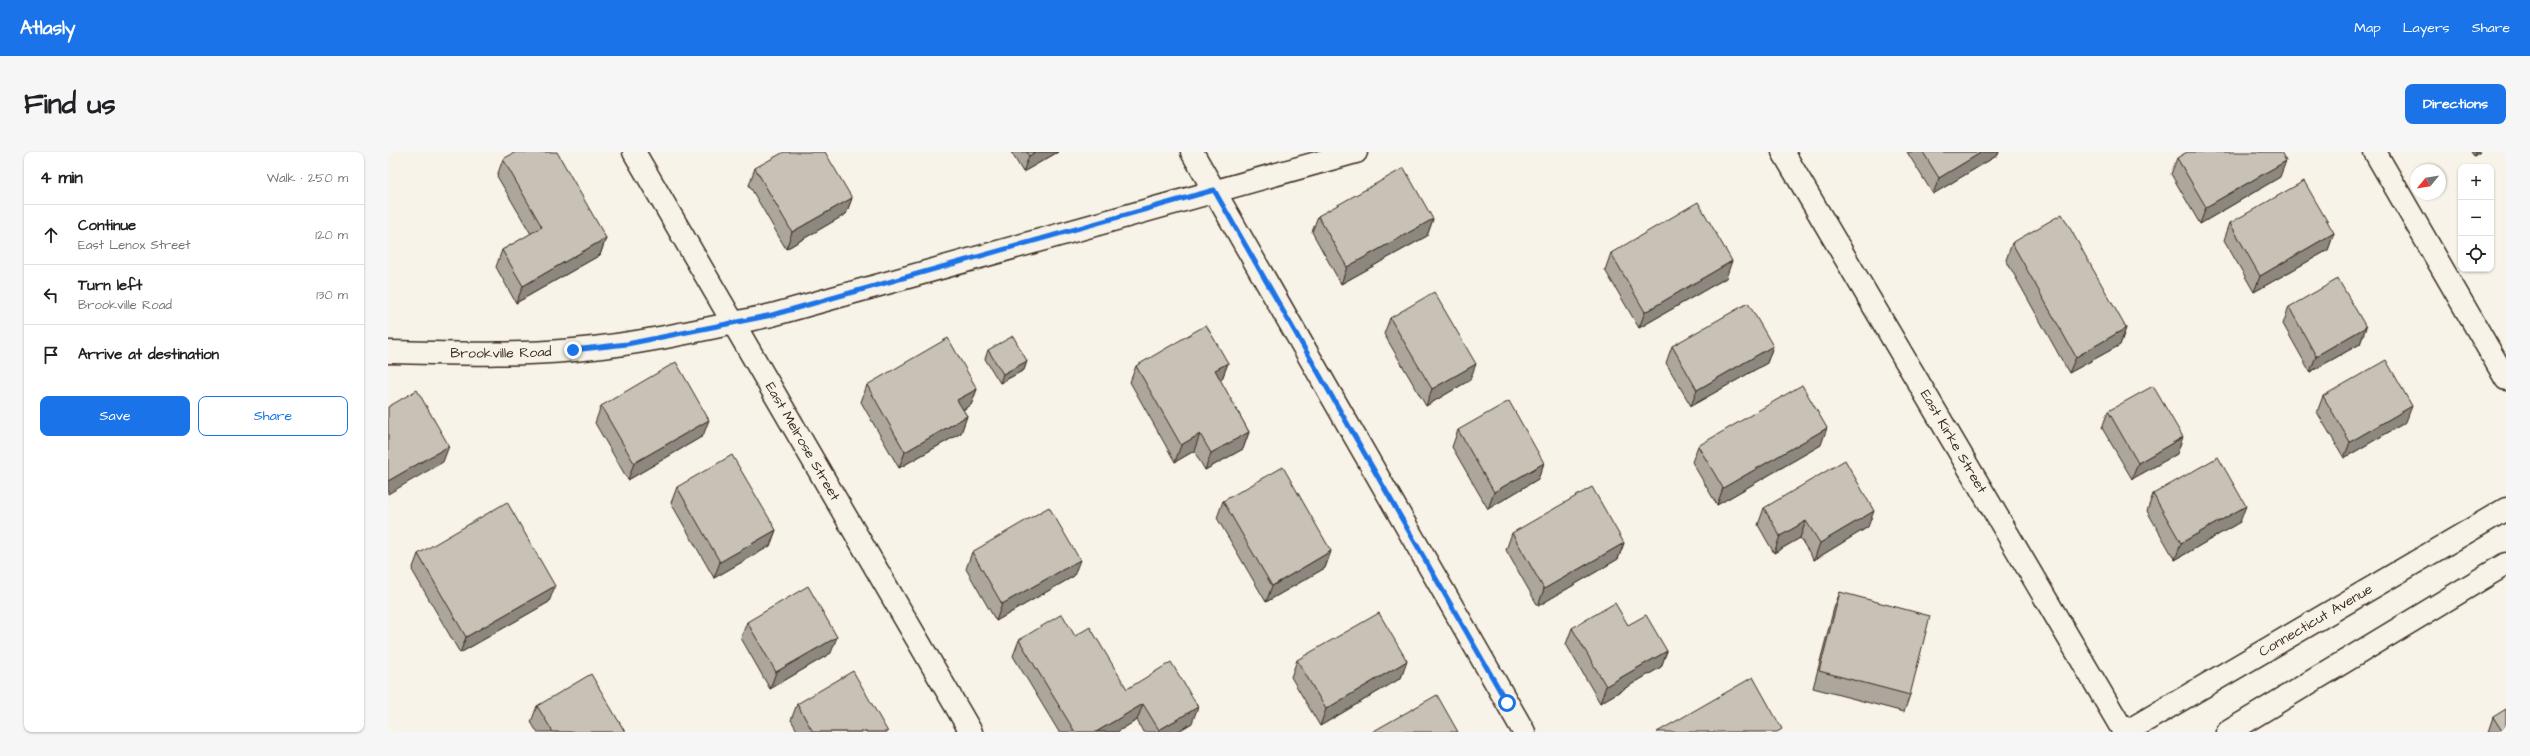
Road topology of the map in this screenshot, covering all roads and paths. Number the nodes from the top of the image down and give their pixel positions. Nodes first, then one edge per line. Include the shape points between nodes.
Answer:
1 (634, 152) edge
2 (1192, 152) edge
3 (1356, 152) edge
4 (1783, 152) edge
5 (2375, 152) edge
6 (1214, 190) junction
7 (733, 324) junction
8 (388, 352) edge
9 (2506, 379) edge
10 (2506, 509) edge
11 (2506, 564) edge
12 (971, 732) edge
13 (1524, 732) edge
14 (2125, 732) edge
15 (2228, 732) edge

1 - 7 street, East Melrose Street
2 - 6 street
3 - 6 street, Brookville Road
4 - 14 street, East Kirke Street
5 - 9 street
6 - 7 street, Brookville Road
6 - 13 street
7 - 8 street, Brookville Road via 627,344 573,350 508,354
7 - 12 street, East Melrose Street
10 - 14 street, Connecticut Avenue
11 - 15 street

